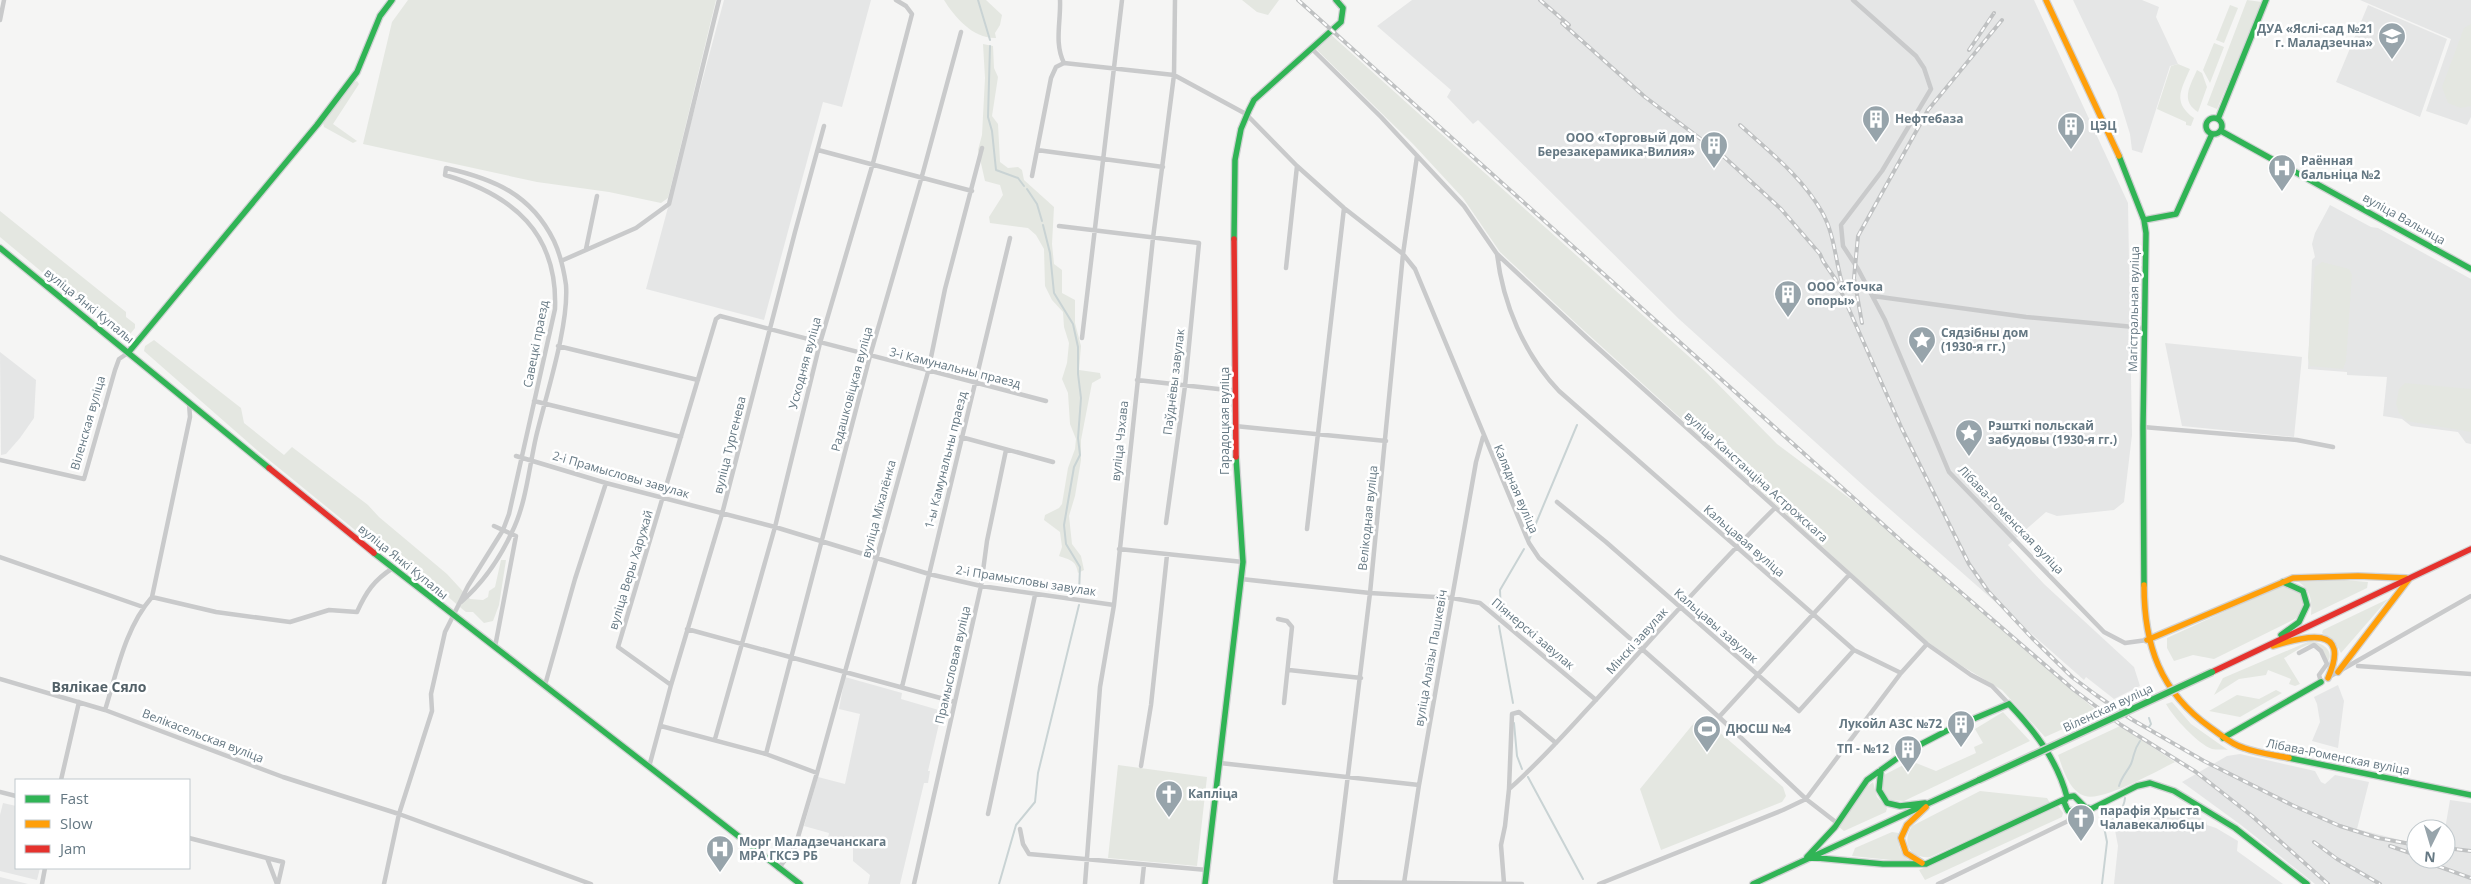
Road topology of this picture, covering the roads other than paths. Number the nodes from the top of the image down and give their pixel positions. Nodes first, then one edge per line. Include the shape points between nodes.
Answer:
1 (4, 0) edge
2 (392, 0) edge
3 (719, 0) edge
4 (896, 0) edge
5 (1060, 0) edge
6 (1122, 0) edge
7 (1175, 0) edge
8 (1336, 0) edge
9 (1853, 0) edge
10 (2046, 0) edge
11 (2266, 0) edge
12 (0, 20) edge
13 (961, 32) dead end
14 (1311, 48) junction
15 (1064, 63) junction
16 (1113, 70) junction
17 (1174, 75) junction
18 (1246, 114) junction
19 (2218, 119) junction
20 (824, 126) dead end
21 (2221, 131) junction
22 (2212, 134) junction
23 (982, 148) dead end
24 (818, 150) junction
25 (1037, 150) junction
26 (1417, 156) junction
27 (1102, 160) junction
28 (873, 163) junction
29 (1297, 166) junction
30 (1163, 167) junction
31 (922, 176) junction
32 (1032, 176) dead end
33 (972, 190) junction
34 (597, 196) dead end
35 (1344, 208) junction
36 (2144, 220) junction
37 (1060, 226) dead end
38 (1094, 230) junction
39 (1010, 238) dead end
40 (1153, 238) junction
41 (0, 248) edge
42 (586, 249) junction
43 (1403, 254) junction
44 (1497, 254) junction
45 (561, 261) junction
46 (1286, 268) dead end
47 (2471, 269) edge
48 (1873, 296) junction
49 (716, 320) joint
50 (2145, 328) junction
51 (770, 329) junction
52 (1082, 338) dead end
53 (820, 343) junction
54 (558, 346) junction
55 (128, 353) junction
56 (870, 356) junction
57 (928, 372) junction
58 (698, 380) junction
59 (1137, 380) junction
60 (976, 384) junction
61 (1185, 386) junction
62 (1236, 391) junction
63 (1046, 401) dead end
64 (189, 402) junction
65 (534, 402) junction
66 (544, 404) junction
67 (1583, 413) joint
68 (1235, 426) junction
69 (2143, 427) junction
70 (1318, 432) junction
71 (682, 437) junction
72 (961, 437) junction
73 (1483, 438) junction
74 (1386, 441) junction
75 (2333, 447) dead end
76 (1006, 450) junction
77 (519, 456) junction
78 (0, 460) edge
79 (531, 460) junction
80 (1053, 462) dead end
81 (606, 483) junction
82 (664, 498) junction
83 (1557, 502) dead end
84 (1775, 508) junction
85 (722, 514) junction
86 (1166, 523) dead end
87 (494, 526) dead end
88 (774, 527) junction
89 (1306, 529) dead end
90 (503, 530) junction
91 (513, 535) junction
92 (823, 543) junction
93 (1736, 547) junction
94 (1119, 549) junction
95 (2471, 549) edge
96 (1167, 555) junction
97 (0, 557) edge
98 (877, 557) junction
99 (1243, 562) junction
100 (393, 568) junction
101 (929, 574) junction
102 (1850, 575) junction
103 (2410, 578) junction
104 (1241, 579) junction
105 (2282, 581) junction
106 (981, 586) junction
107 (1370, 593) junction
108 (1035, 595) junction
109 (2471, 596) edge
110 (152, 597) junction
111 (1452, 598) junction
112 (461, 602) junction
113 (1114, 605) junction
114 (143, 607) junction
115 (1680, 608) junction
116 (1812, 614) junction
117 (453, 616) junction
118 (1278, 619) dead end
119 (687, 629) junction
120 (2147, 640) junction
121 (742, 644) junction
122 (1927, 644) junction
123 (495, 647) junction
124 (1854, 650) junction
125 (1643, 651) junction
126 (2253, 652) junction
127 (2298, 653) dead end
128 (793, 657) junction
129 (2358, 666) dead end
130 (1289, 670) junction
131 (844, 672) junction
132 (2338, 672) junction
133 (1901, 673) junction
134 (2471, 674) edge
135 (1758, 675) junction
136 (1361, 678) junction
137 (2328, 678) junction
138 (0, 679) edge
139 (2321, 682) junction
140 (545, 685) junction
141 (671, 685) junction
142 (902, 687) junction
143 (1596, 700) junction
144 (79, 702) junction
145 (955, 702) junction
146 (1284, 703) dead end
147 (2008, 704) junction
148 (105, 710) junction
149 (1720, 717) junction
150 (661, 726) junction
151 (2223, 738) junction
152 (715, 739) junction
153 (1556, 743) junction
154 (766, 754) junction
155 (1220, 763) junction
156 (1141, 766) dead end
157 (649, 767) junction
158 (1882, 769) junction
159 (818, 773) junction
160 (1347, 778) junction
161 (61, 779) edge
162 (1418, 785) junction
163 (1509, 789) junction
164 (0, 792) edge
165 (2471, 795) edge
166 (15, 796) edge
167 (2066, 798) junction
168 (1806, 799) junction
169 (1932, 802) junction
170 (2080, 802) junction
171 (2088, 810) junction
172 (2074, 811) junction
173 (399, 814) junction
174 (988, 814) dead end
175 (1837, 823) junction
176 (1020, 829) dead end
177 (190, 838) edge
178 (1808, 857) junction
179 (266, 858) junction
180 (1088, 860) junction
181 (1926, 864) junction
182 (1144, 865) junction
183 (778, 868) junction
184 (45, 869) edge
185 (1207, 870) junction
186 (1404, 883) edge
187 (1435, 883) edge
188 (1504, 883) edge
189 (42, 884) edge
190 (278, 884) edge
191 (384, 884) edge
192 (591, 884) edge
193 (800, 884) edge
194 (914, 884) edge
195 (1085, 884) edge
196 (1142, 884) edge
197 (1205, 884) edge
198 (1522, 884) edge
199 (1599, 884) edge
200 (1753, 884) edge
201 (1938, 884) edge
202 (2307, 884) edge

1 - 12 street
2 - 55 main road via 380,16 357,72
3 - 42 street via 669,204 636,228
4 - 28 street, Усходняя вуліца via 912,14
5 - 15 street via 1057,41
6 - 16 street
7 - 17 street, вуліца Чэхава
8 - 14 main road, Гарадоцкая вуліца via 1343,8 1341,22
9 - 48 street, Лібава-Роменская вуліца via 1916,56 1931,89 1882,171 1840,225 1843,246
10 - 36 main road, Магістральная вуліца
11 - 19 main road
13 - 31 street, Радашковіцкая вуліца
14 - 18 main road, Гарадоцкая вуліца via 1262,90
14 - 26 street, вуліца Канстанціна Астрожскага
15 - 16 street
15 - 25 street via 1056,67 1050,78
16 - 17 street
16 - 27 street
17 - 18 street, Калядная вуліца
17 - 30 street, вуліца Чэхава
18 - 29 street, Калядная вуліца
18 - 62 main road, Гарадоцкая вуліца via 1236,147 1233,181
19 - 21 main road via 2222,124
19 - 22 main road via 2207,123 2207,130
20 - 24 street, вуліца Тургенева
21 - 22 main road
21 - 47 main road, вуліца Валынца
22 - 36 main road via 2176,214
23 - 33 street, вуліца Міхалёнка
24 - 28 street
24 - 51 street, вуліца Тургенева
25 - 27 street
25 - 32 street
26 - 43 street, Велікодная вуліца
26 - 44 street, вуліца Канстанціна Астрожскага via 1464,206
27 - 30 street
27 - 38 street
28 - 31 street
28 - 53 street, Усходняя вуліца
29 - 35 street, Калядная вуліца
29 - 46 street
30 - 40 street, вуліца Чэхава
31 - 33 street
31 - 56 street, Радашковіцкая вуліца
33 - 57 street, вуліца Міхалёнка via 945,289
34 - 42 street
35 - 43 street, Калядная вуліца
35 - 70 street
36 - 50 main road, Магістральная вуліца via 2147,240
37 - 38 street
38 - 40 street
38 - 52 street
39 - 60 street, 1-ы Камунальны праезд
40 - 59 street, вуліца Чэхава
40 - 61 street, Паўднёвы завулак via 1199,243
41 - 55 main road, вуліца Янкі Купалы
42 - 45 street
43 - 73 street, Калядная вуліца via 1415,270
43 - 74 street, Велікодная вуліца
44 - 67 street, вуліца Канстанціна Астрожскага via 1499,272 1528,352 1544,375
44 - 84 street, вуліца Канстанціна Астрожскага
45 - 54 street, Савецкі праезд via 566,286
45 - 65 street, Савецкі праезд via 543,224 508,189 489,179 446,168 445,174 495,194 513,206 535,233 551,265 555,309
48 - 50 street via 2026,317
48 - 120 street, Лібава-Роменская вуліца via 1949,472 2104,632 2126,644
49 - 51 street, 3-і Камунальны праезд via 720,316
49 - 58 street, вуліца Веры Харужай
50 - 69 main road, Магістральная вуліца
51 - 53 street, 3-і Камунальны праезд
51 - 85 street, вуліца Тургенева
53 - 56 street, 3-і Камунальны праезд
53 - 88 street, Усходняя вуліца
54 - 58 street
54 - 66 street, Савецкі праезд
55 - 64 main road, вуліца Янкі Купалы
55 - 78 street, Віленская вуліца via 119,359 115,370 84,479
56 - 57 street, 3-і Камунальны праезд
56 - 92 street, Радашковіцкая вуліца
57 - 60 street, 3-і Камунальны праезд
57 - 98 street, вуліца Міхалёнка
58 - 71 street, вуліца Веры Харужай
59 - 61 street
59 - 94 street, вуліца Чэхава
60 - 63 street, 3-і Камунальны праезд
60 - 72 street, 1-ы Камунальны праезд
61 - 62 street
61 - 86 street, Паўднёвы завулак
62 - 68 main road, Гарадоцкая вуліца
64 - 100 main road, вуліца Янкі Купалы
64 - 110 street via 190,417
65 - 66 street
65 - 77 street, Савецкі праезд
66 - 71 street
66 - 79 street, Савецкі праезд
67 - 93 street, Кальцавая вуліца
68 - 70 street
68 - 99 main road, Гарадоцкая вуліца
69 - 75 street via 2297,440
69 - 120 main road, Магістральная вуліца via 2144,614
70 - 74 street
70 - 89 street
71 - 82 street, вуліца Веры Харужай
72 - 76 street
72 - 101 street, 1-ы Камунальны праезд
73 - 111 street, вуліца Алаізы Пашкевіч
73 - 125 street, Калядная вуліца via 1529,543 1539,558
74 - 107 street, Велікодная вуліца
76 - 80 street
76 - 106 street, Прамысловая вуліца
77 - 79 street, 2-і Прамысловы завулак
77 - 90 street, Савецкі праезд
79 - 81 street, 2-і Прамысловы завулак
79 - 91 street, Савецкі праезд
81 - 82 street, 2-і Прамысловы завулак
81 - 140 street
82 - 85 street, 2-і Прамысловы завулак
82 - 141 street, вуліца Веры Харужай via 618,647
83 - 115 street, Кальцавы завулак
84 - 93 street, Мінскі завулак
84 - 102 street, вуліца Канстанціна Астрожскага
85 - 88 street, 2-і Прамысловы завулак
85 - 119 street, вуліца Тургенева
87 - 90 street
88 - 92 street, 2-і Прамысловы завулак
88 - 121 street, Усходняя вуліца
90 - 91 street
90 - 112 street, Савецкі праезд
91 - 112 street, Савецкі праезд via 478,587
91 - 123 street, Савецкі праезд
92 - 98 street, 2-і Прамысловы завулак
92 - 128 street, Радашковіцкая вуліца
93 - 115 street, Мінскі завулак
93 - 116 street, Кальцавая вуліца
94 - 96 street
94 - 113 street, вуліца Чэхава
95 - 103 main road, Віленская вуліца
96 - 99 street
96 - 156 street
97 - 114 street
98 - 101 street, 2-і Прамысловы завулак
98 - 131 street, вуліца Міхалёнка
99 - 104 main road, Гарадоцкая вуліца
100 - 110 street via 368,589 357,612 329,610 290,622 216,612
100 - 117 main road, вуліца Янкі Купалы
101 - 106 street, 2-і Прамысловы завулак
101 - 142 street, 1-ы Камунальны праезд
102 - 116 street
102 - 122 street, вуліца Канстанціна Астрожскага
103 - 105 main road via 2358,576
103 - 126 main road, Віленская вуліца
103 - 132 main road
104 - 107 street, Піянерскі завулак
104 - 155 main road, Гарадоцкая вуліца
105 - 120 main road
105 - 126 main road via 2303,591 2308,603 2307,612 2302,620
106 - 108 street, 2-і Прамысловы завулак
106 - 145 street, Прамысловая вуліца
107 - 111 street, Піянерскі завулак
107 - 136 street, Велікодная вуліца
108 - 113 street, 2-і Прамысловы завулак
108 - 174 street
109 - 132 street
110 - 114 street
111 - 143 street, Піянерскі завулак via 1480,603
111 - 162 street, вуліца Алаізы Пашкевіч
112 - 117 street, Савецкі праезд
113 - 180 street, вуліца Чэхава via 1100,686
114 - 148 street via 126,644
115 - 125 street, Мінскі завулак
115 - 135 street, Кальцавы завулак
116 - 124 street, Кальцавая вуліца
116 - 135 street
117 - 123 main road, вуліца Янкі Купалы
117 - 173 street, Савецкі праезд via 445,632 437,665 431,694 432,711
118 - 130 street via 1287,620 1292,627
119 - 121 street
119 - 141 street, вуліца Тургенева
120 - 151 main road, Лібава-Роменская вуліца via 2180,701
121 - 128 street
121 - 152 street, Усходняя вуліца
122 - 133 street
122 - 147 street, вуліца Канстанціна Астрожскага via 1992,686
123 - 140 main road, вуліца Янкі Купалы
124 - 133 street, Кальцавая вуліца
124 - 135 street, Кальцавы завулак via 1799,711
125 - 143 street, Мінскі завулак
125 - 149 street, Калядная вуліца
126 - 137 main road via 2318,636 2334,649 2335,663
126 - 169 main road, Віленская вуліца, bridge
127 - 139 street via 2314,645 2319,648 2327,664 2320,672
128 - 131 street
128 - 154 street, Радашковіцкая вуліца
129 - 134 street
130 - 136 street
130 - 146 street
131 - 142 street
131 - 159 street, вуліца Міхалёнка
132 - 137 street
133 - 168 street
135 - 149 street
136 - 160 street, Велікодная вуліца
137 - 139 street
138 - 144 street, Велікасельская вуліца
139 - 151 main road
140 - 157 main road, вуліца Янкі Купалы
141 - 150 street, вуліца Тургенева
142 - 145 street
143 - 153 street, Мінскі завулак
144 - 148 street, Велікасельская вуліца
144 - 161 street
145 - 194 street, Прамысловая вуліца
147 - 158 main road via 1954,727 1906,752
147 - 167 main road via 2038,736 2054,762
148 - 173 street, Велікасельская вуліца via 283,777
149 - 168 street, Калядная вуліца
150 - 152 street
150 - 157 street, вуліца Тургенева
151 - 165 main road, Лібава-Роменская вуліца via 2253,752
152 - 154 street
153 - 163 street, Мінскі завулак
153 - 163 street via 1519,712 1512,714
154 - 159 street
155 - 160 street
155 - 185 main road, Гарадоцкая вуліца
157 - 183 main road, вуліца Янкі Купалы
158 - 169 main road via 1879,792 1887,803 1895,806
158 - 175 main road via 1859,789
159 - 183 street, вуліца Міхалёнка via 795,847
160 - 162 street
160 - 186 street, Велікодная вуліца via 1335,882
162 - 186 street, вуліца Алаізы Пашкевіч
163 - 188 street via 1501,845
164 - 166 street
167 - 170 main road via 2076,797
167 - 172 main road via 2066,810
167 - 181 main road
168 - 175 street, Калядная вуліца
168 - 199 street
169 - 178 main road, Віленская вуліца
169 - 181 main road via 1906,825 1901,838 1906,853
170 - 171 main road
170 - 172 main road
171 - 172 main road
171 - 202 main road via 2144,784 2163,786 2235,828
172 - 201 street via 2068,820
173 - 191 street
173 - 192 street, Велікасельская вуліца
175 - 178 main road
176 - 180 street via 1022,844 1029,854
177 - 179 street
178 - 181 main road via 1883,864
178 - 200 main road, Віленская вуліца
179 - 190 street
179 - 190 street via 283,862
180 - 182 street
180 - 195 street, вуліца Чэхава
182 - 185 street
182 - 196 street
183 - 193 main road, вуліца Янкі Купалы
184 - 189 street
185 - 197 main road, Гарадоцкая вуліца
186 - 187 street
187 - 188 street
188 - 198 street

